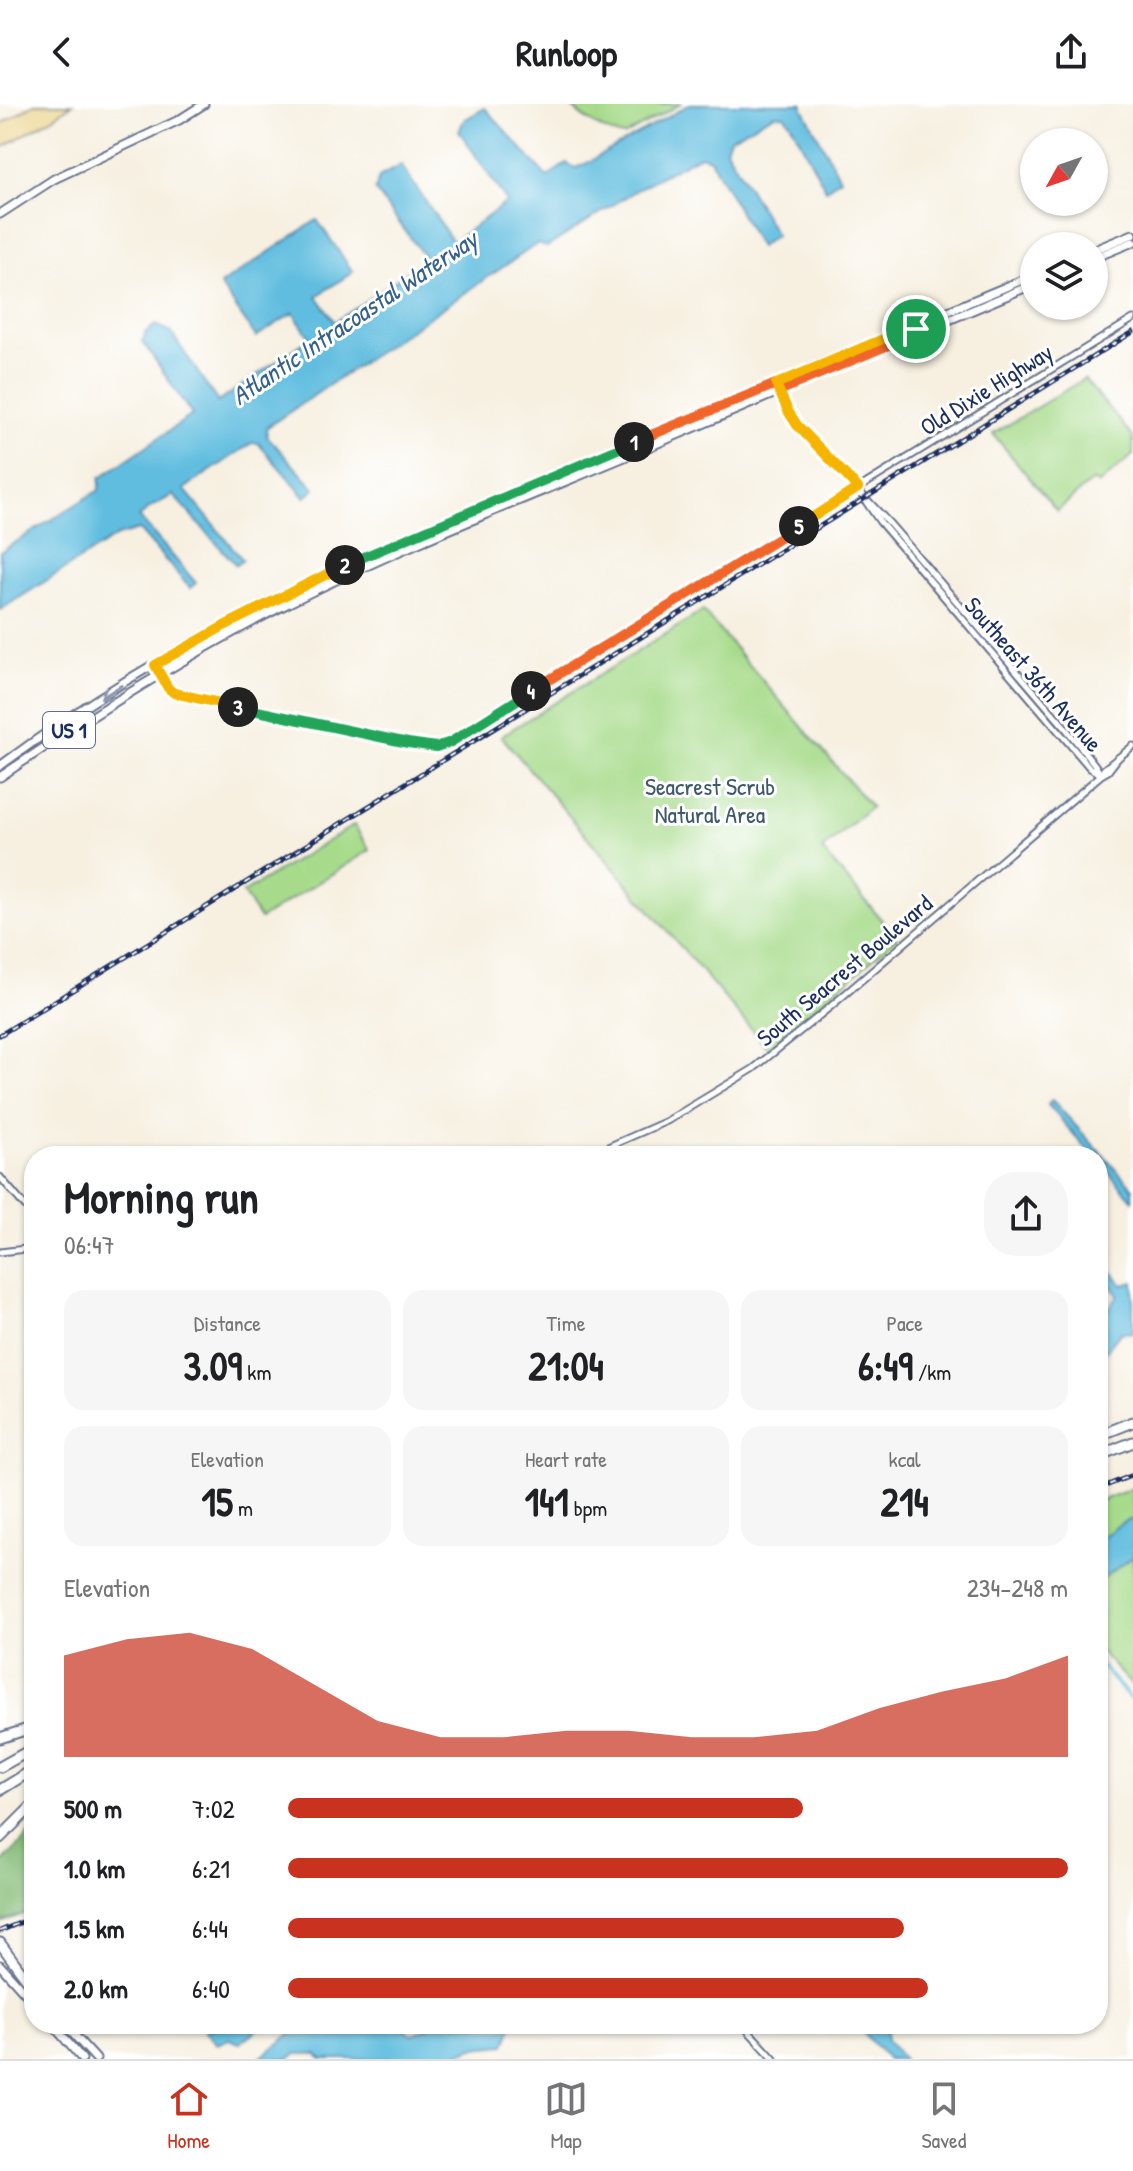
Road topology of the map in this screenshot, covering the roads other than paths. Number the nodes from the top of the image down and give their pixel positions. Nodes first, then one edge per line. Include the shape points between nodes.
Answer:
1 (204, 104) edge
2 (0, 214) edge
3 (1131, 239) edge
4 (1108, 250) edge
5 (1020, 281) edge
6 (1020, 289) edge
7 (1133, 319) edge
8 (912, 331) junction
9 (778, 387) junction
10 (669, 427) junction
11 (651, 435) junction
12 (660, 442) junction
13 (607, 454) junction
14 (612, 462) junction
15 (858, 488) junction
16 (547, 490) junction
17 (267, 604) junction
18 (248, 614) junction
19 (257, 620) junction
20 (238, 630) junction
21 (155, 665) junction
22 (160, 673) junction
23 (1133, 746) edge
24 (0, 766) edge
25 (1101, 775) junction
26 (0, 777) edge
27 (610, 1146) edge
28 (0, 1177) edge
29 (24, 1205) edge
30 (24, 1249) edge
31 (0, 1252) edge
32 (1133, 1422) edge
33 (1108, 1432) edge
34 (1133, 1442) edge
35 (1108, 1452) edge
36 (24, 1730) edge
37 (0, 1738) edge
38 (24, 1754) edge
39 (0, 1767) edge
40 (24, 1775) edge
41 (0, 1790) edge
42 (24, 1814) edge
43 (0, 1838) edge
44 (0, 1943) edge
45 (0, 1949) edge
46 (0, 1965) edge
47 (24, 1975) edge
48 (24, 1976) edge
49 (24, 1992) edge
50 (61, 2034) edge
51 (73, 2034) edge
52 (751, 2034) edge
53 (82, 2059) edge
54 (96, 2059) edge
55 (774, 2059) edge

1 - 2 main road via 54,179
3 - 4 main road
5 - 8 main road, US 1
6 - 8 main road, US 1
7 - 15 street, Old Dixie Highway
8 - 9 main road, US 1
8 - 9 main road, US 1
9 - 10 main road, US 1
9 - 12 main road, US 1
9 - 15 street, Southeast 36th Avenue via 797,425
10 - 11 main road, US 1
10 - 12 main road
11 - 13 main road, US 1
11 - 14 main road via 646,444
12 - 14 main road, US 1
13 - 16 main road via 554,479
13 - 17 main road, US 1 via 343,566
14 - 16 main road, US 1
15 - 22 street, Old Dixie Highway via 439,747 177,695
15 - 25 street, Southeast 36th Avenue
16 - 19 main road, US 1 via 371,564
17 - 18 main road, US 1
17 - 19 main road
18 - 20 main road
18 - 21 main road, US 1
19 - 20 main road, US 1
20 - 22 main road, US 1
21 - 22 street
21 -> 24 main road, US 1
22 - 26 main road, US 1
23 - 25 street, South Seacrest Boulevard
25 - 27 street, South Seacrest Boulevard via 753,1069 667,1121
28 - 29 street
30 - 31 street
32 - 33 highway
34 - 35 highway
36 - 37 highway
38 - 39 highway
40 - 41 highway
42 - 43 highway
44 - 47 highway
45 - 48 main road
46 - 49 main road
50 - 53 main road
51 - 54 main road
52 - 55 street

